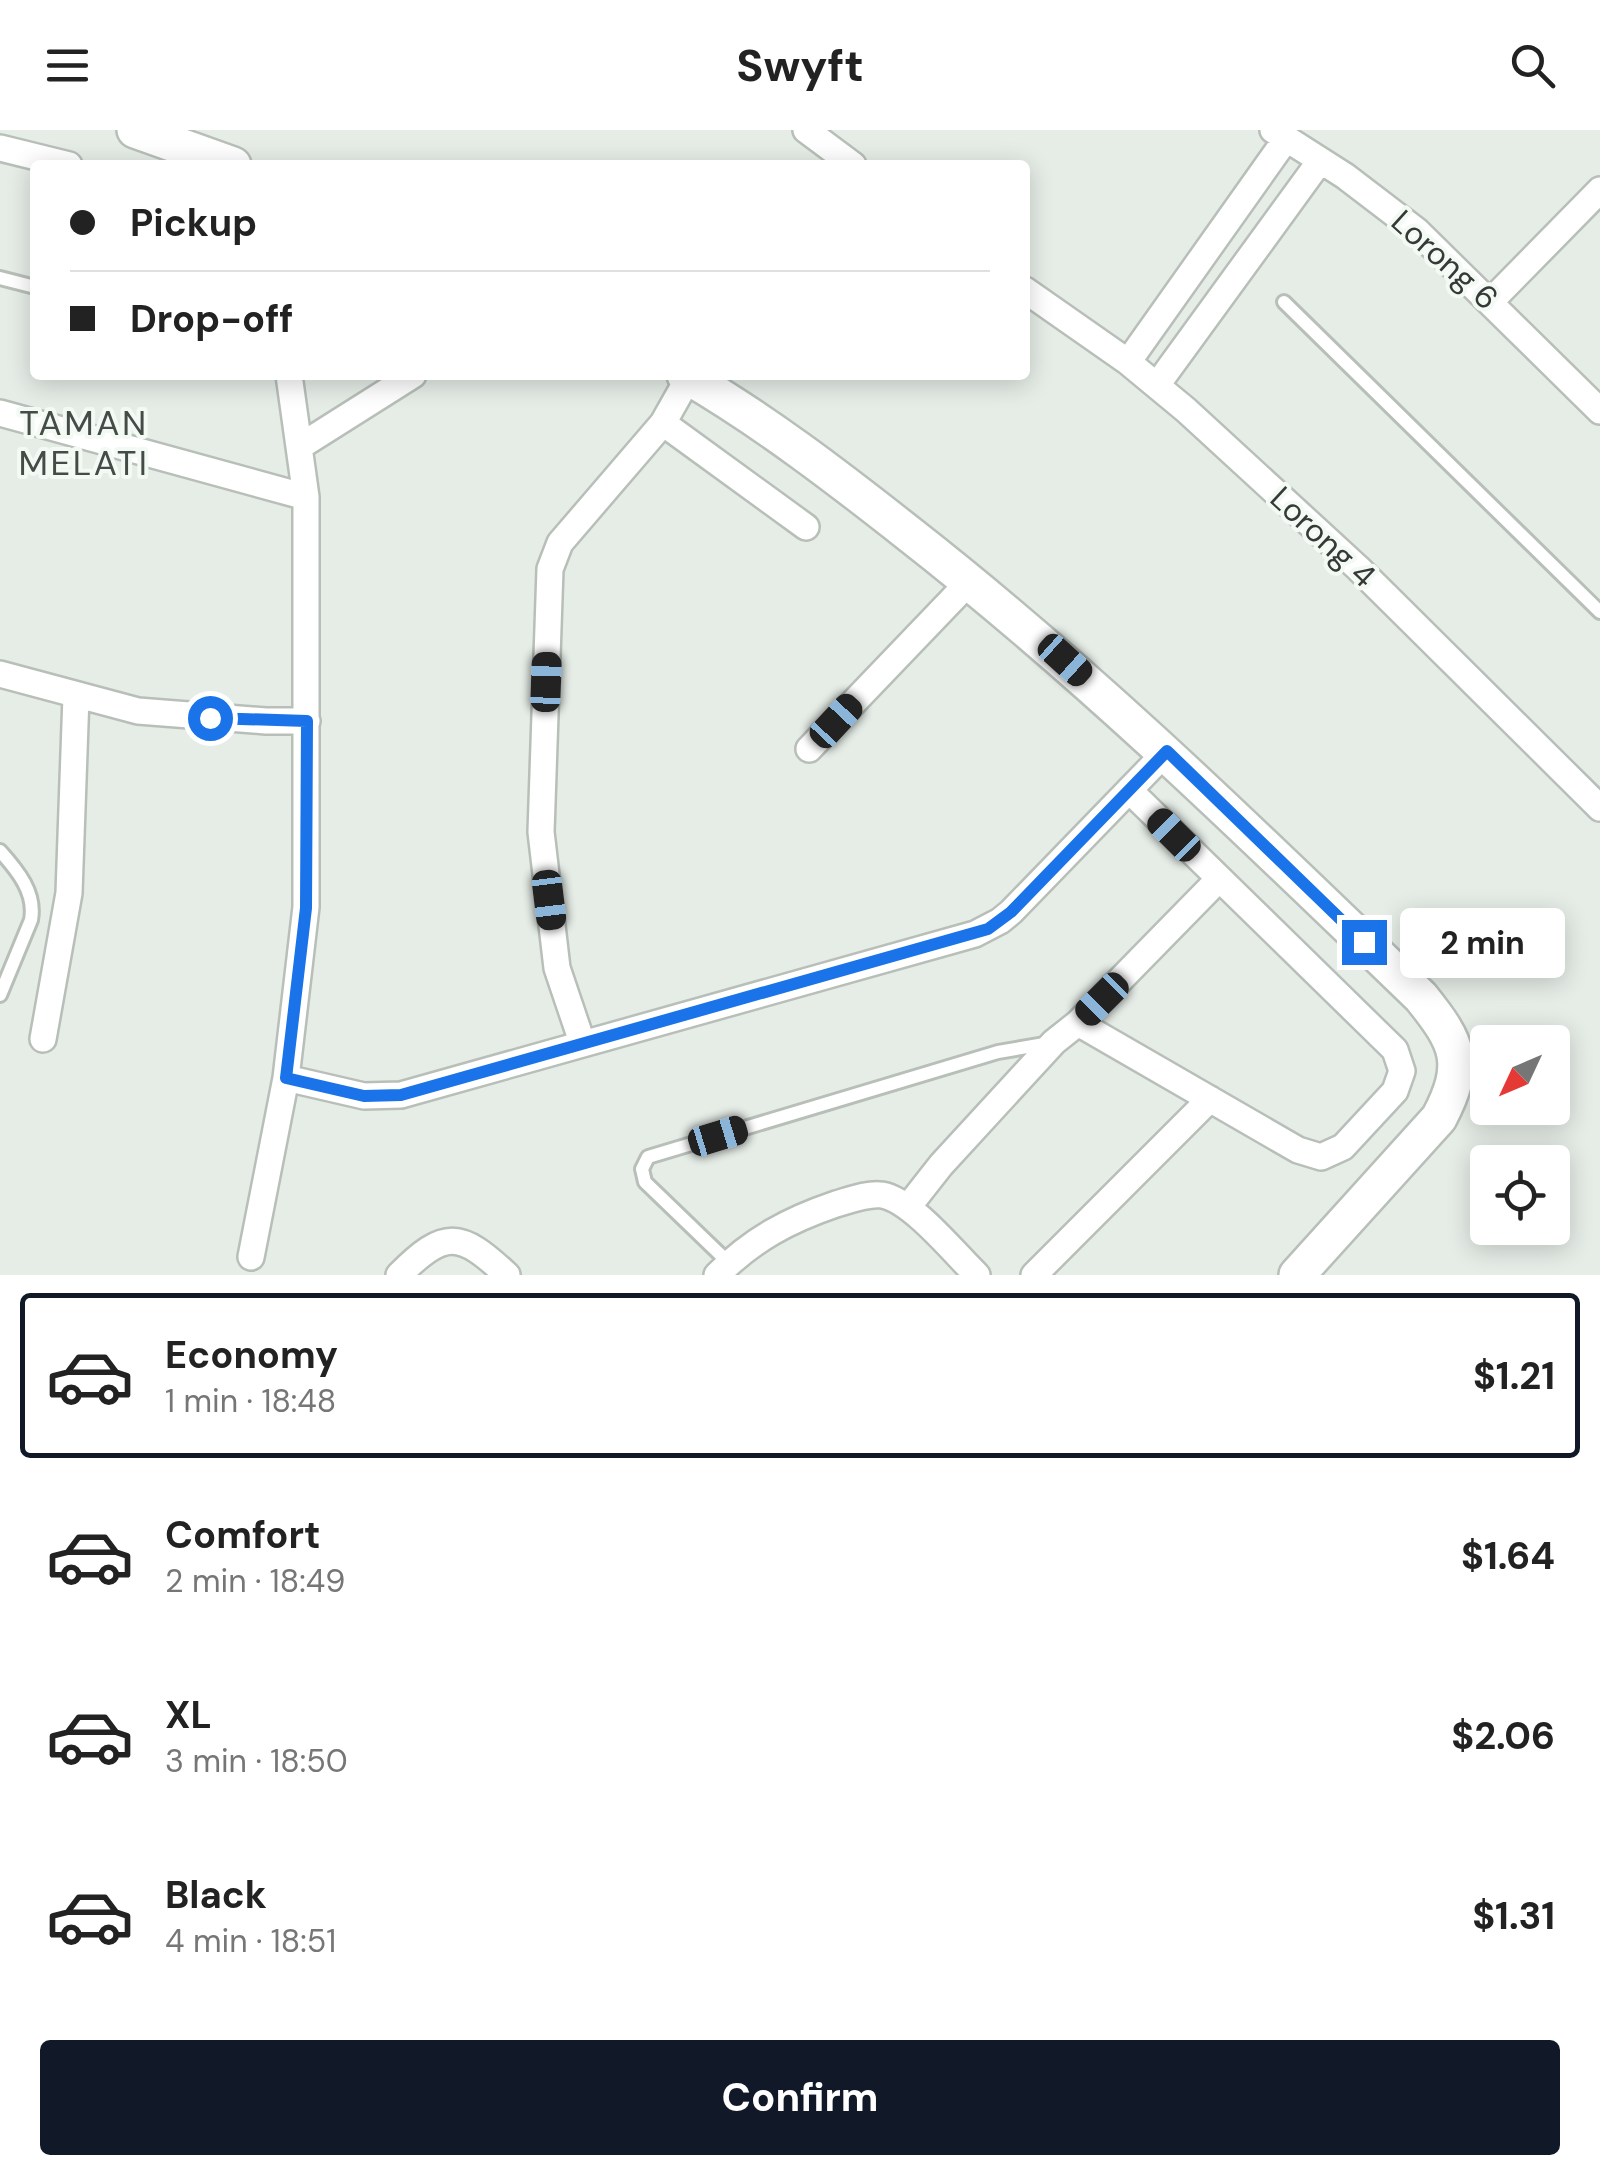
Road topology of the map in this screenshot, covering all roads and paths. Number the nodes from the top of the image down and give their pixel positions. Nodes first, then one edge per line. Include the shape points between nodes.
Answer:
1 (135, 130) edge
2 (806, 130) edge
3 (1279, 134) edge
4 (0, 148) edge
5 (48, 160) edge
6 (219, 160) edge
7 (846, 160) edge
8 (1320, 160) junction
9 (1600, 190) edge
10 (0, 278) edge
11 (30, 287) edge
12 (1030, 293) edge
13 (1492, 301) junction
14 (1284, 302) dead end
15 (1128, 362) junction
16 (290, 380) edge
17 (406, 380) edge
18 (685, 380) edge
19 (693, 380) edge
20 (1157, 385) junction
21 (1600, 411) edge
22 (0, 413) edge
23 (663, 423) junction
24 (299, 448) junction
25 (306, 497) junction
26 (806, 527) dead end
27 (970, 581) junction
28 (1600, 612) edge
29 (0, 674) edge
30 (76, 696) junction
31 (307, 721) junction
32 (809, 749) dead end
33 (1167, 751) junction
34 (1129, 790) junction
35 (1600, 808) edge
36 (0, 851) edge
37 (1219, 879) junction
38 (4, 969) edge
39 (0, 995) edge
40 (1078, 1022) junction
41 (43, 1039) dead end
42 (582, 1042) junction
43 (1054, 1042) junction
44 (286, 1078) junction
45 (1210, 1099) junction
46 (908, 1207) junction
47 (251, 1258) dead end
48 (729, 1271) edge
49 (399, 1275) edge
50 (506, 1275) edge
51 (977, 1275) edge
52 (1034, 1275) edge
53 (1297, 1275) edge

1 - 6 street
2 - 7 street
3 - 8 street, Lorong 6
3 - 15 street
4 - 5 street
8 - 13 street, Lorong 6 via 1406,222
8 - 20 street
9 - 13 street
10 - 11 lane
12 - 15 street, Lorong 4
13 - 21 street, Lorong 6
14 - 28 lane
15 - 20 street, Lorong 4
16 - 24 street
17 - 24 street
18 - 23 street
19 - 27 street
20 - 35 street, Lorong 4 via 1358,568
22 - 25 street
23 - 26 street
23 - 42 street via 560,543 550,569 540,832 557,968
24 - 25 street
25 - 31 street
27 - 32 street
27 - 33 street
29 - 30 street
30 - 31 street via 182,716
30 - 41 street via 68,893
31 - 44 street via 306,908
33 - 34 street
33 - 53 street via 1421,997 1448,1030 1457,1059 1454,1090 1439,1118
34 - 37 street
34 - 42 street via 988,929
36 - 38 lane via 28,889 33,908
37 - 40 street
37 - 45 street via 1395,1050 1402,1072 1395,1091 1343,1147 1321,1157
38 - 39 lane
40 - 43 street
40 - 45 street
42 - 44 street via 384,1098
43 - 46 street
43 - 48 lane via 998,1052 648,1157 645,1182
44 - 47 street
45 - 52 street
46 - 48 street via 883,1195 853,1199 774,1228
46 - 51 street
49 - 50 street via 446,1241 479,1248

